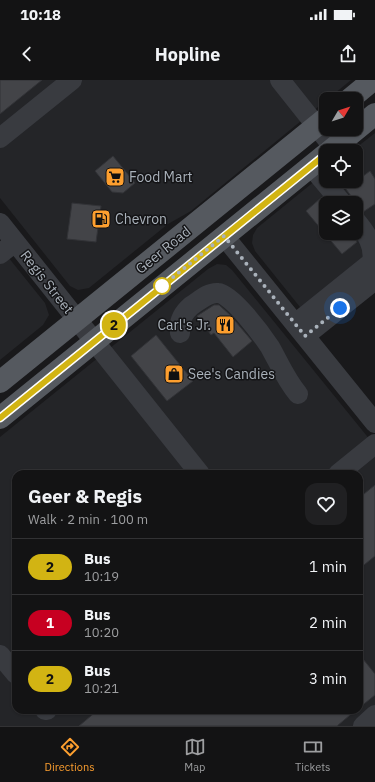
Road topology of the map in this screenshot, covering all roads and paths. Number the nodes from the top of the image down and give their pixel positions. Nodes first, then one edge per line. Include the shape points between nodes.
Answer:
1 (72, 80) edge
2 (280, 80) edge
3 (373, 80) edge
4 (358, 92) edge
5 (375, 114) edge
6 (319, 120) edge
7 (319, 124) edge
8 (0, 138) edge
9 (338, 144) edge
10 (319, 160) edge
11 (0, 223) edge
12 (363, 229) edge
13 (224, 236) junction
14 (15, 242) junction
15 (0, 254) edge
16 (375, 280) edge
17 (77, 319) junction
18 (300, 330) junction
19 (180, 333) dead end
20 (94, 341) junction
21 (0, 382) edge
22 (298, 394) dead end
23 (0, 418) edge
24 (375, 423) edge
25 (375, 444) edge
26 (197, 470) edge
27 (343, 470) edge
28 (0, 655) edge
29 (12, 669) edge
30 (375, 715) edge
31 (363, 726) edge

1 - 8 street
2 - 6 street
3 - 4 main road
5 - 9 main road, Geer Road
7 - 17 main road, Geer Road
10 - 13 main road, Geer Road
11 - 14 street, Regis Street
12 - 18 street via 372,241 372,262
13 - 18 street
13 - 20 main road, Geer Road
14 - 15 street
14 - 17 street, Regis Street
16 - 18 street
17 - 20 street, Regis Street
17 - 21 main road, Geer Road
18 - 24 street
19 - 22 street via 180,321 190,307 208,294 224,294 262,337
20 - 23 main road, Geer Road
20 - 26 street, Regis Street
25 - 27 street
28 - 29 street
30 - 31 street

